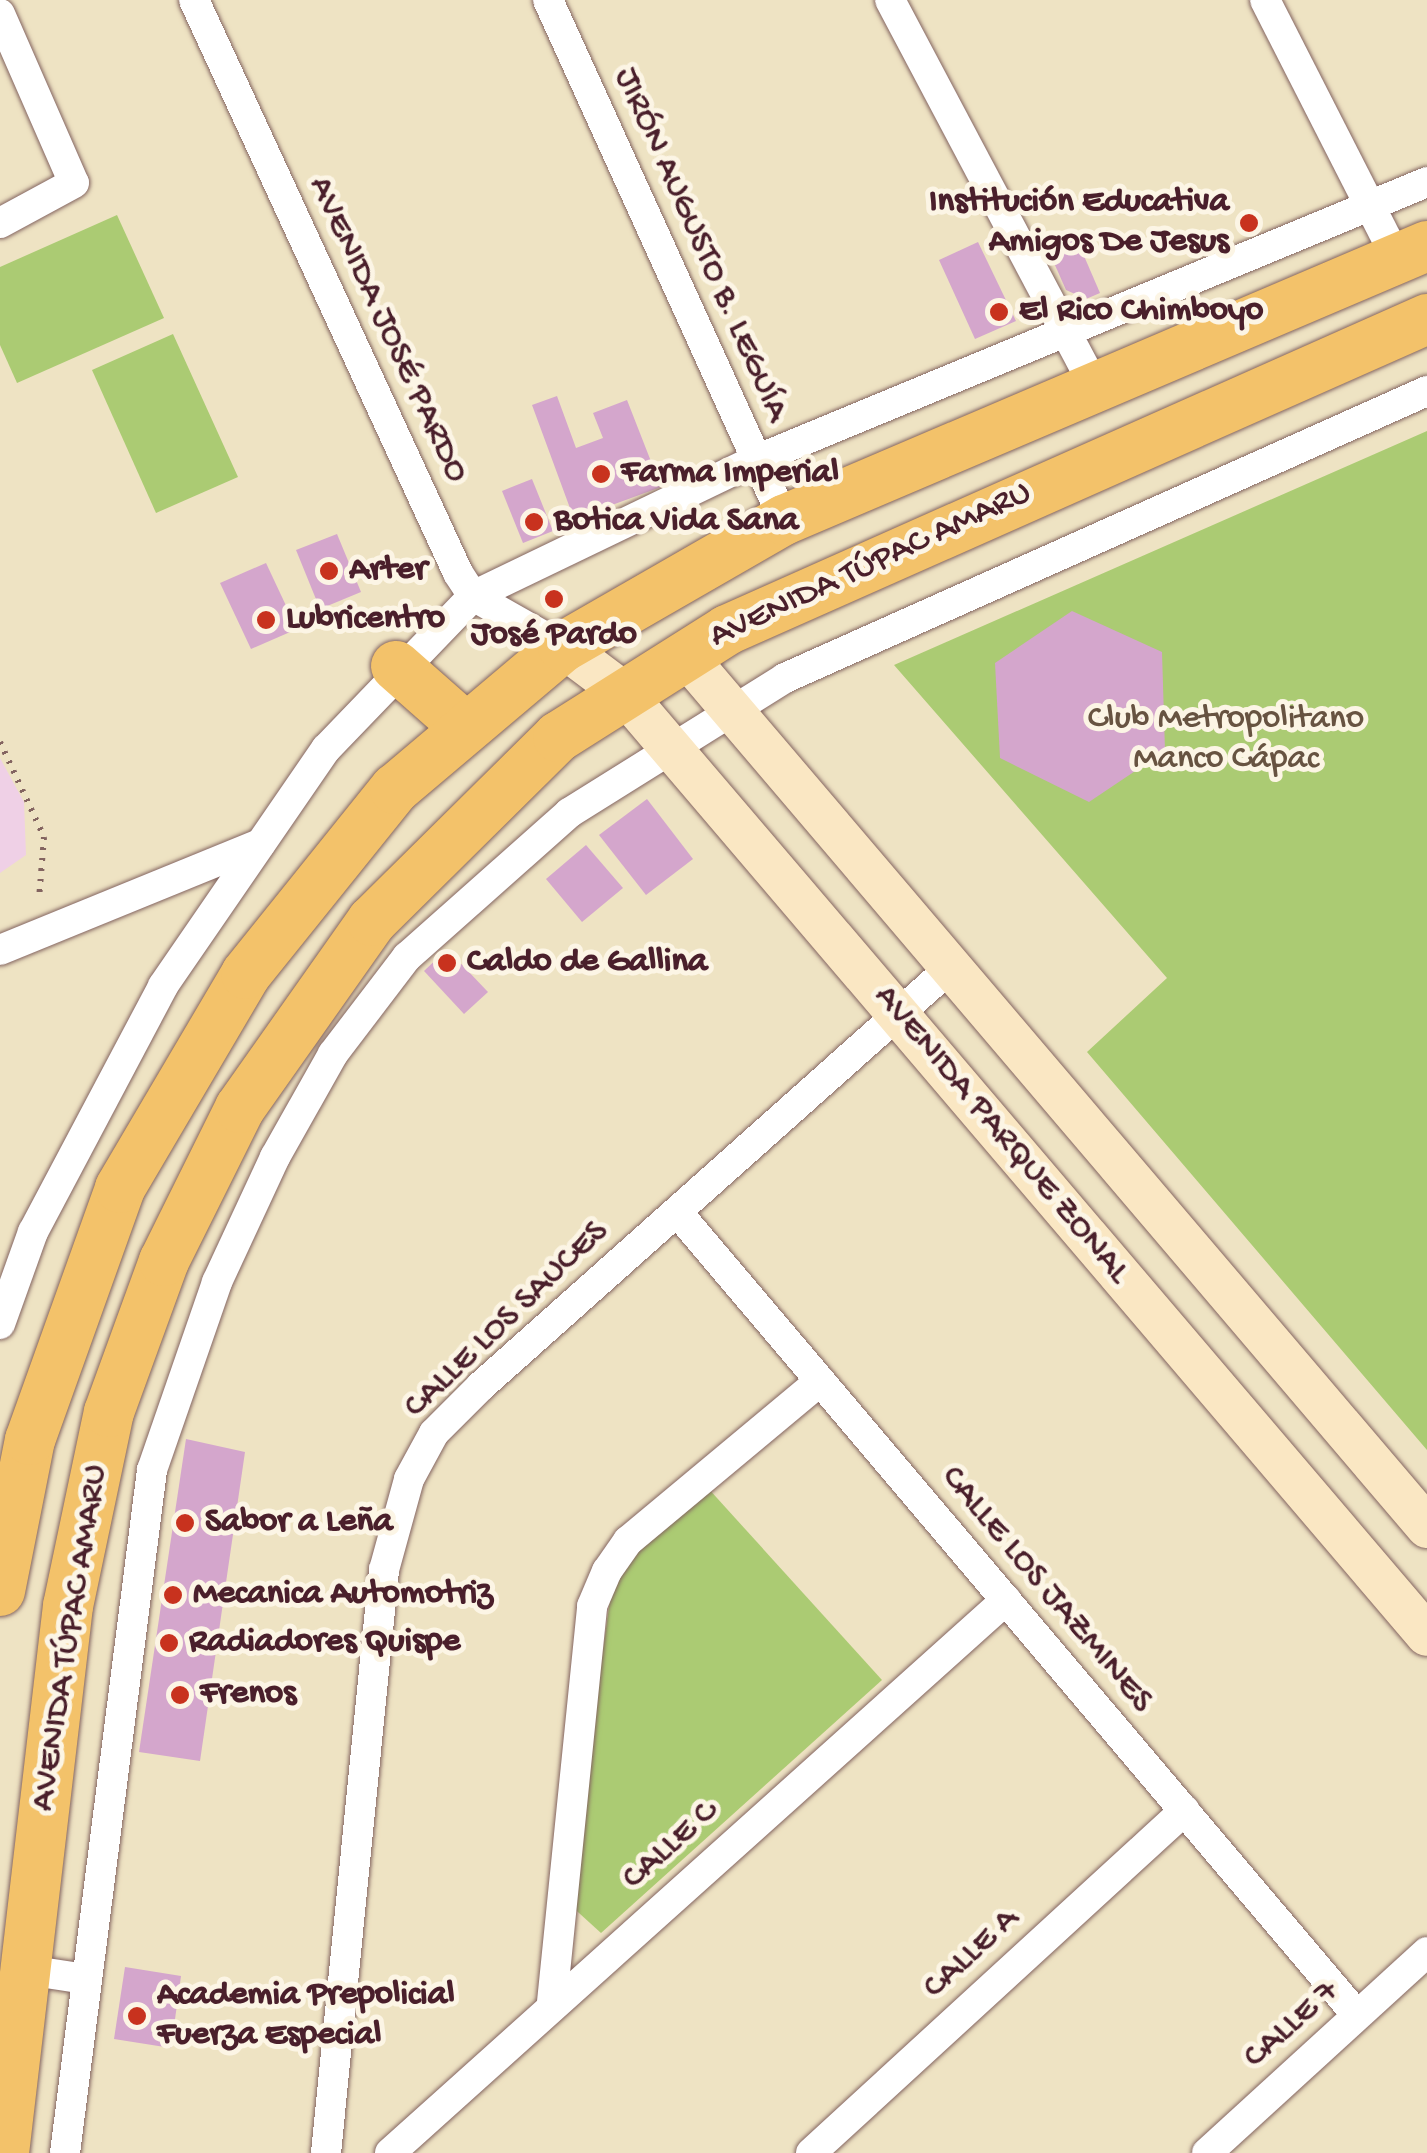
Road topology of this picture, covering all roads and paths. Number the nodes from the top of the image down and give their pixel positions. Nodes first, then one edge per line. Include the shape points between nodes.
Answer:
1 (194, 0) edge
2 (548, 0) edge
3 (890, 0) edge
4 (1265, 0) edge
5 (0, 14) edge
6 (1427, 182) edge
7 (1369, 207) junction
8 (0, 223) edge
9 (1412, 252) edge
10 (1427, 319) edge
11 (1068, 336) junction
12 (1096, 389) junction
13 (1427, 392) edge
14 (756, 460) junction
15 (784, 520) junction
16 (473, 596) junction
17 (563, 647) junction
18 (685, 655) junction
19 (396, 666) junction
20 (623, 692) junction
21 (730, 709) junction
22 (464, 726) junction
23 (0, 742) edge
24 (667, 744) junction
25 (260, 844) junction
26 (14, 944) edge
27 (950, 968) junction
28 (898, 1014) junction
29 (678, 1212) junction
30 (0, 1324) edge
31 (820, 1381) junction
32 (1427, 1528) edge
33 (0, 1591) edge
34 (1006, 1600) junction
35 (1427, 1635) edge
36 (1184, 1810) junction
37 (1427, 1952) edge
38 (27, 1970) junction
39 (86, 1980) junction
40 (552, 2002) junction
41 (1357, 2015) junction
42 (4, 2153) edge
43 (66, 2153) edge
44 (326, 2153) edge
45 (390, 2153) edge
46 (811, 2153) edge
47 (1207, 2153) edge

1 - 16 street, AVENIDA JOSÉ PARDO
2 - 14 street, JIRÓN AUGUSTO B. LEGUÍA
3 - 11 street
4 - 7 street
5 - 8 street via 74,182
6 - 7 street
7 - 9 street
7 - 11 street
9 - 12 highway, AVENIDA TÚPAC AMARU
10 - 18 highway, AVENIDA TÚPAC AMARU via 808,588
11 - 12 street
11 - 14 street
12 - 15 highway, AVENIDA TÚPAC AMARU
13 - 21 street
14 - 15 street, JIRÓN AUGUSTO B. LEGUÍA
14 - 16 street
15 - 17 highway, AVENIDA TÚPAC AMARU
16 - 17 street
16 - 19 street
17 - 20 main road, AVENIDA PARQUE ZONAL
17 - 22 highway, AVENIDA TÚPAC AMARU
18 - 20 highway, AVENIDA TÚPAC AMARU
18 - 21 main road, AVENIDA PARQUE ZONAL
19 - 22 highway
19 - 25 street
20 - 24 main road, AVENIDA PARQUE ZONAL
20 - 38 highway, AVENIDA TÚPAC AMARU via 498,790 372,921 240,1108 164,1261 89,1490
21 - 24 street
21 - 27 main road, AVENIDA PARQUE ZONAL
22 - 33 highway, AVENIDA TÚPAC AMARU via 395,789 294,906 157,1116 59,1342
23 - 26 path via 44,837 47,873
24 - 28 main road, AVENIDA PARQUE ZONAL
24 - 39 street via 569,813 407,957 333,1054 275,1157 210,1300 152,1470
25 - 26 street
25 - 30 street via 163,986 81,1136
27 - 28 street, CALLE LOS SAUCES
27 - 32 main road, AVENIDA PARQUE ZONAL
28 - 29 street, CALLE LOS SAUCES
28 - 35 main road, AVENIDA PARQUE ZONAL
29 - 31 street, CALLE LOS JAZMINES
29 - 44 street, CALLE LOS SAUCES via 434,1433 409,1479 384,1570
31 - 34 street, CALLE LOS JAZMINES
31 - 40 street via 628,1541 607,1570 592,1606
34 - 36 street, CALLE LOS JAZMINES
34 - 40 street, CALLE C
36 - 41 street, CALLE LOS JAZMINES
36 - 46 street, CALLE A
37 - 41 street, CALLE 7
38 - 39 street
38 - 42 highway, AVENIDA TÚPAC AMARU
39 - 43 street
40 - 45 street, CALLE C
41 - 47 street, CALLE 7

